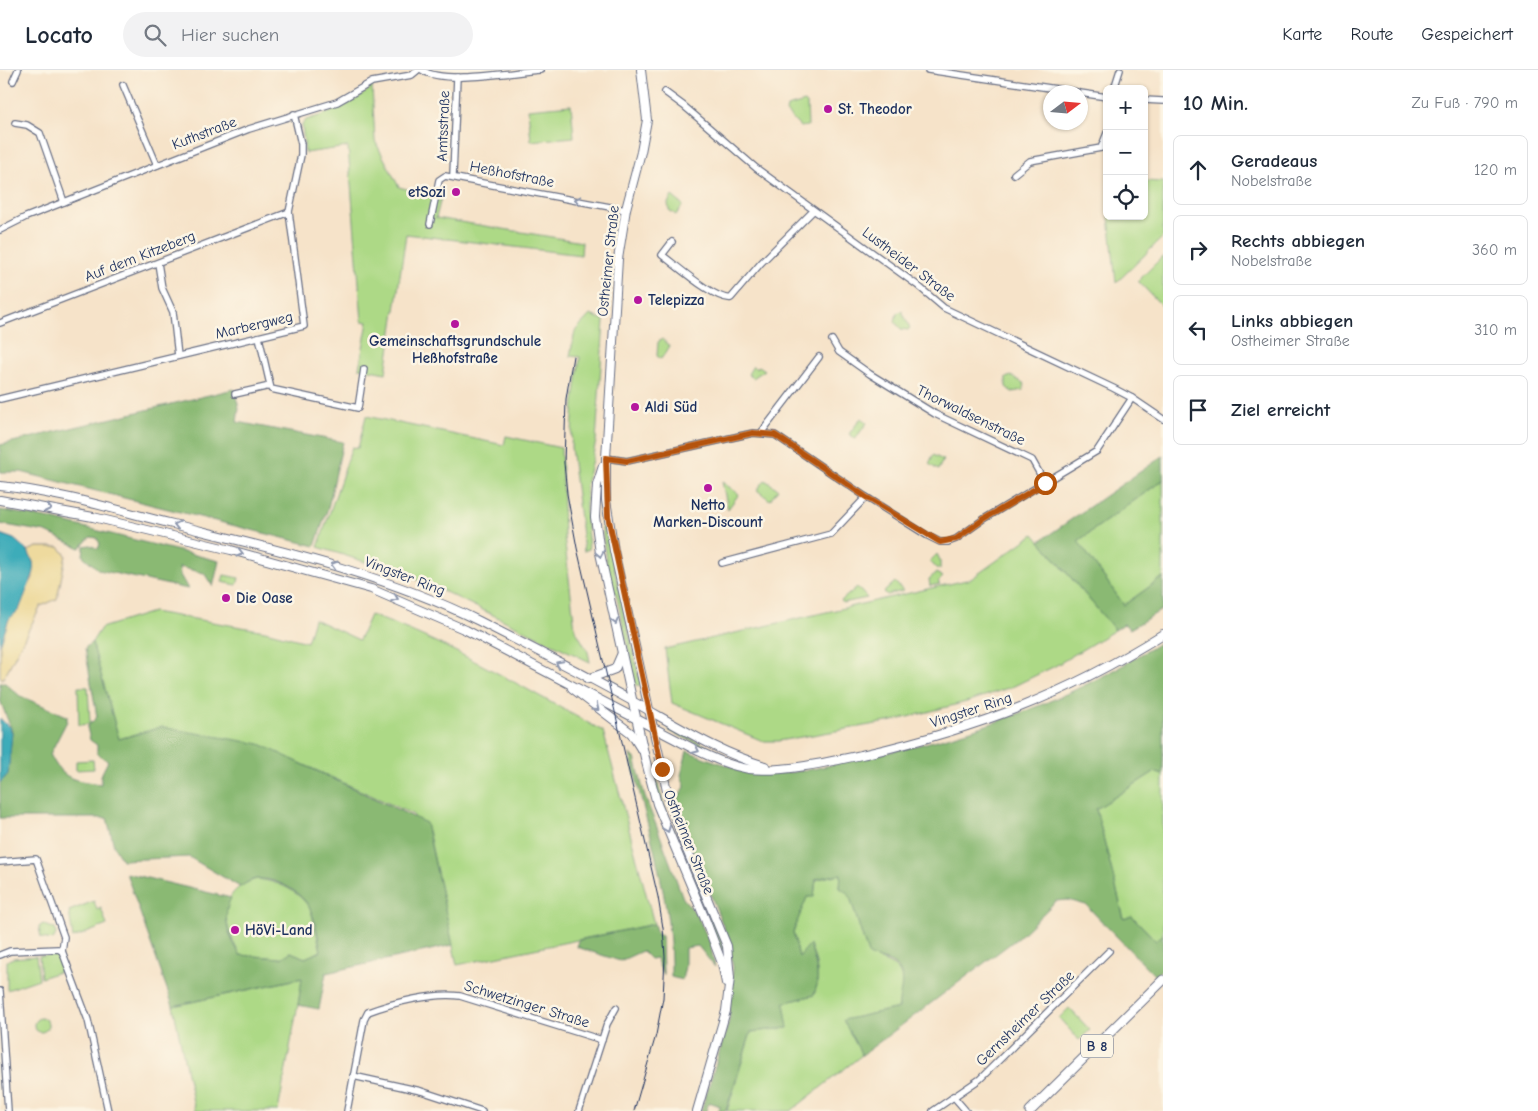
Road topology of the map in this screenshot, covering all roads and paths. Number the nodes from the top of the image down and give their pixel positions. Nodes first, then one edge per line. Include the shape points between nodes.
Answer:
1 (18, 70) edge
2 (420, 70) edge
3 (540, 70) edge
4 (641, 70) edge
5 (928, 70) edge
6 (1120, 70) edge
7 (457, 76) junction
8 (13, 81) dead end
9 (123, 85) dead end
10 (1115, 85) edge
11 (1043, 88) edge
12 (664, 92) dead end
13 (1088, 94) edge
14 (1103, 96) edge
15 (1148, 100) edge
16 (1163, 101) edge
17 (294, 114) junction
18 (15, 123) dead end
19 (1103, 143) edge
20 (157, 165) junction
21 (1014, 174) dead end
22 (453, 176) junction
23 (64, 202) junction
24 (626, 210) junction
25 (813, 211) junction
26 (289, 212) junction
27 (430, 224) dead end
28 (0, 230) edge
29 (672, 242) dead end
30 (158, 263) junction
31 (0, 323) edge
32 (259, 337) junction
33 (832, 340) dead end
34 (178, 356) junction
35 (819, 357) dead end
36 (364, 369) dead end
37 (270, 386) junction
38 (236, 394) dead end
39 (1132, 398) junction
40 (0, 399) edge
41 (1163, 419) edge
42 (761, 433) junction
43 (606, 458) junction
44 (1045, 483) junction
45 (0, 486) edge
46 (866, 497) junction
47 (0, 500) edge
48 (596, 500) junction
49 (606, 503) junction
50 (722, 563) dead end
51 (1163, 634) edge
52 (622, 651) junction
53 (558, 678) junction
54 (588, 679) junction
55 (634, 702) junction
56 (649, 711) junction
57 (637, 719) junction
58 (653, 728) junction
59 (645, 758) junction
60 (772, 768) junction
61 (0, 862) edge
62 (727, 949) junction
63 (62, 951) junction
64 (1109, 951) dead end
65 (717, 952) junction
66 (0, 955) edge
67 (1163, 980) edge
68 (0, 991) edge
69 (728, 1000) junction
70 (616, 1008) dead end
71 (1, 1033) edge
72 (602, 1040) junction
73 (354, 1076) junction
74 (952, 1096) junction
75 (8, 1111) edge
76 (108, 1111) edge
77 (347, 1111) edge
78 (482, 1111) edge
79 (579, 1111) edge
80 (697, 1111) edge
81 (933, 1111) edge
82 (966, 1111) edge
83 (1030, 1111) edge

1 - 8 street
2 - 7 street, Kuthstraße via 435,76
2 - 17 street, Kuthstraße via 404,78 372,82 337,102
3 - 7 street, Kuthstraße
4 - 24 main road, Ostheimer Straße via 647,108 646,130
5 - 11 street
6 - 10 street
7 - 22 street, Amtsstraße
9 - 20 street
12 - 25 street, Lustheider Straße
13 - 14 street
15 - 16 street
17 - 20 street, Kuthstraße
17 - 26 street, Marbergweg via 301,155
18 - 23 street via 40,132
19 - 21 street via 1101,148 1030,161
20 - 23 street, Kuthstraße
24 -> 22 street, Heßhofstraße
22 - 27 street, Heßhofstraße via 439,180
23 - 28 street, Kuthstraße
24 - 43 main road, Ostheimer Straße via 618,259
25 - 29 street via 731,298 715,294 662,256
25 - 39 street, Lustheider Straße via 944,308
26 - 30 street, Auf dem Kitzeberg
26 - 32 street, Marbergweg via 304,326
30 - 31 street, Auf dem Kitzeberg
30 - 34 street via 162,288 173,312
32 - 34 street, Marbergweg
32 - 37 street
33 - 44 street, Thorwaldsenstraße via 839,352 935,414 1032,460
34 - 40 street, Marbergweg
35 - 42 street
36 - 37 street via 358,408 271,389
37 - 38 street
39 - 41 street, Lustheider Straße
39 - 44 street via 1097,451
42 - 43 street via 627,461
42 - 46 street via 775,435 785,441
43 - 48 main road, Ostheimer Straße via 597,485
43 - 49 main road, Ostheimer Straße
44 - 46 street via 948,542 928,536
54 -> 45 main road, Vingster Ring via 478,621 358,572 62,497
46 - 50 street via 831,534
47 -> 53 main road, Vingster Ring via 121,524 362,586 466,630
48 - 49 main road
48 -> 52 main road, Ostheimer Straße via 600,553
49 - 56 main road, Ostheimer Straße
51 - 60 main road, Vingster Ring via 1071,685 989,720 857,756
52 - 54 main road via 615,669
52 - 55 main road, Ostheimer Straße
53 - 57 main road, Vingster Ring
53 -> 59 main road via 631,733
54 - 55 main road, Vingster Ring
55 - 56 main road, Vingster Ring
55 - 57 main road, Ostheimer Straße
56 - 58 main road, Ostheimer Straße
56 - 60 main road, Vingster Ring via 722,751
57 - 58 main road, Vingster Ring
57 - 59 main road, Ostheimer Straße
58 -> 60 main road, Vingster Ring via 723,762 752,769
58 - 62 main road, Ostheimer Straße via 675,818
59 -> 65 main road, Ostheimer Straße via 657,804
61 - 63 street via 36,859 64,937
62 - 65 main road
62 - 69 main road, Ostheimer Straße
63 - 66 street via 10,951
63 - 76 street via 88,1020
64 - 74 street, Gernsheimer Straße via 980,1079
65 - 69 main road, Ostheimer Straße
67 - 83 main road, B 8
68 - 71 street
69 - 80 main road, Ostheimer Straße
70 - 72 street
71 - 75 street
72 - 73 street, Schwetzinger Straße via 460,996 442,995 368,1012
72 - 79 street
73 - 77 street, Schwetzinger Straße
73 - 78 street via 421,1091
74 - 81 street, Gernsheimer Straße
74 - 82 street

